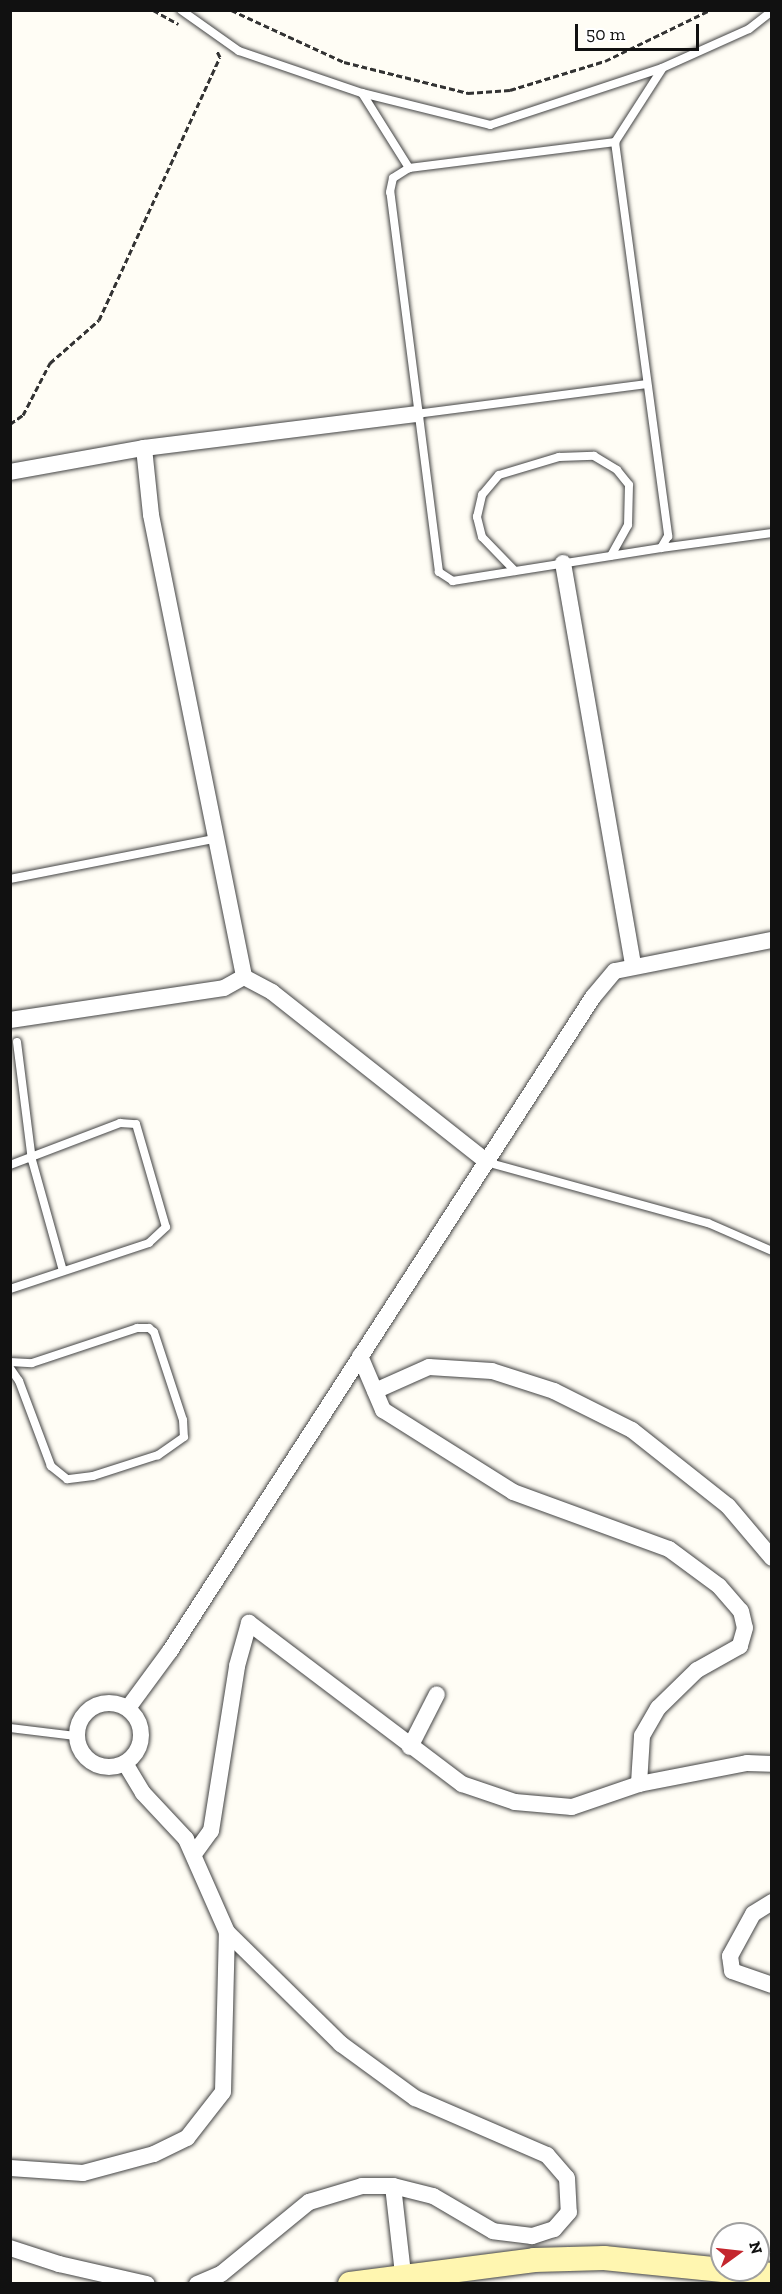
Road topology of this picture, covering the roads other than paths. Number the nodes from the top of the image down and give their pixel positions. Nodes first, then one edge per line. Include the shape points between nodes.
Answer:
1 (181, 10) edge
2 (771, 11) edge
3 (662, 68) junction
4 (362, 93) junction
5 (615, 142) junction
6 (409, 168) junction
7 (647, 384) junction
8 (416, 414) junction
9 (144, 448) junction
10 (10, 472) edge
11 (771, 532) edge
12 (661, 548) junction
13 (611, 556) junction
14 (564, 564) junction
15 (515, 571) junction
16 (214, 839) junction
17 (10, 879) edge
18 (771, 940) edge
19 (633, 966) junction
20 (244, 977) junction
21 (10, 1020) edge
22 (17, 1042) dead end
23 (32, 1160) junction
24 (486, 1161) junction
25 (10, 1165) edge
26 (771, 1251) edge
27 (63, 1271) junction
28 (10, 1289) edge
29 (360, 1356) junction
30 (10, 1362) edge
31 (10, 1368) edge
32 (375, 1391) junction
33 (771, 1558) edge
34 (437, 1694) dead end
35 (128, 1708) junction
36 (10, 1728) edge
37 (76, 1736) junction
38 (410, 1747) junction
39 (125, 1763) junction
40 (771, 1764) edge
41 (639, 1784) junction
42 (194, 1854) junction
43 (771, 1902) edge
44 (227, 1932) junction
45 (771, 1985) edge
46 (10, 2169) edge
47 (393, 2186) junction
48 (10, 2248) edge
49 (710, 2269) edge
50 (403, 2274) junction
51 (147, 2283) edge
52 (196, 2283) edge
53 (350, 2283) edge

1 - 4 lane via 239,51
2 - 3 lane via 749,29
3 - 4 lane via 490,125
3 - 5 lane
4 - 6 lane
5 - 6 lane
5 - 7 lane
6 - 8 lane via 393,178 390,192
7 - 8 lane
7 - 12 lane via 668,536
8 - 9 street
8 - 15 lane via 439,572 453,581
9 - 10 street
9 - 16 street via 151,515
11 - 12 lane
12 - 13 lane
13 - 14 lane
13 - 15 lane via 628,525 628,485 617,470 594,456 559,457 499,474 482,495 477,517 482,537
14 - 15 lane
14 - 19 street
16 - 17 lane
16 - 20 street
18 - 19 street
19 - 24 street via 615,971 593,997
20 - 21 street via 224,988
20 - 24 street via 272,992
22 - 23 lane
23 - 25 lane
23 - 27 lane
23 - 27 lane via 120,1123 136,1124 166,1227 149,1243
24 - 26 lane via 708,1223
24 - 29 street
27 - 28 lane
29 - 32 street
29 - 35 street via 170,1651
30 - 31 lane via 32,1363 137,1328 148,1328 154,1332 183,1420 184,1437 159,1455 93,1476 67,1479 51,1466 19,1381
32 - 33 street via 429,1367 492,1371 554,1391 632,1430 728,1506
32 - 41 street via 383,1410 513,1492 669,1549 719,1586 741,1611 745,1628 740,1646 697,1670 658,1708 642,1736
34 - 38 street
35 - 37 street via 111,1702 94,1706 81,1718
35 - 39 street via 141,1732 138,1750
36 - 37 lane
37 - 39 street via 82,1753 97,1765
38 - 41 street via 462,1784 515,1802 572,1807
38 - 42 street via 249,1623 237,1666 211,1831
39 - 42 street via 143,1793 186,1839
40 - 41 street via 747,1763
42 - 44 street
43 - 45 street via 753,1914 730,1956 732,1971
44 - 46 street via 223,2092 187,2138 154,2154 83,2173
44 - 47 street via 340,2044 415,2098 547,2155 567,2178 569,2212 554,2229 532,2236 494,2231 433,2196
47 - 50 street
47 - 52 street via 362,2186 309,2202 221,2274
48 - 51 street via 59,2264
49 - 50 street via 604,2258 534,2260
50 - 53 street

